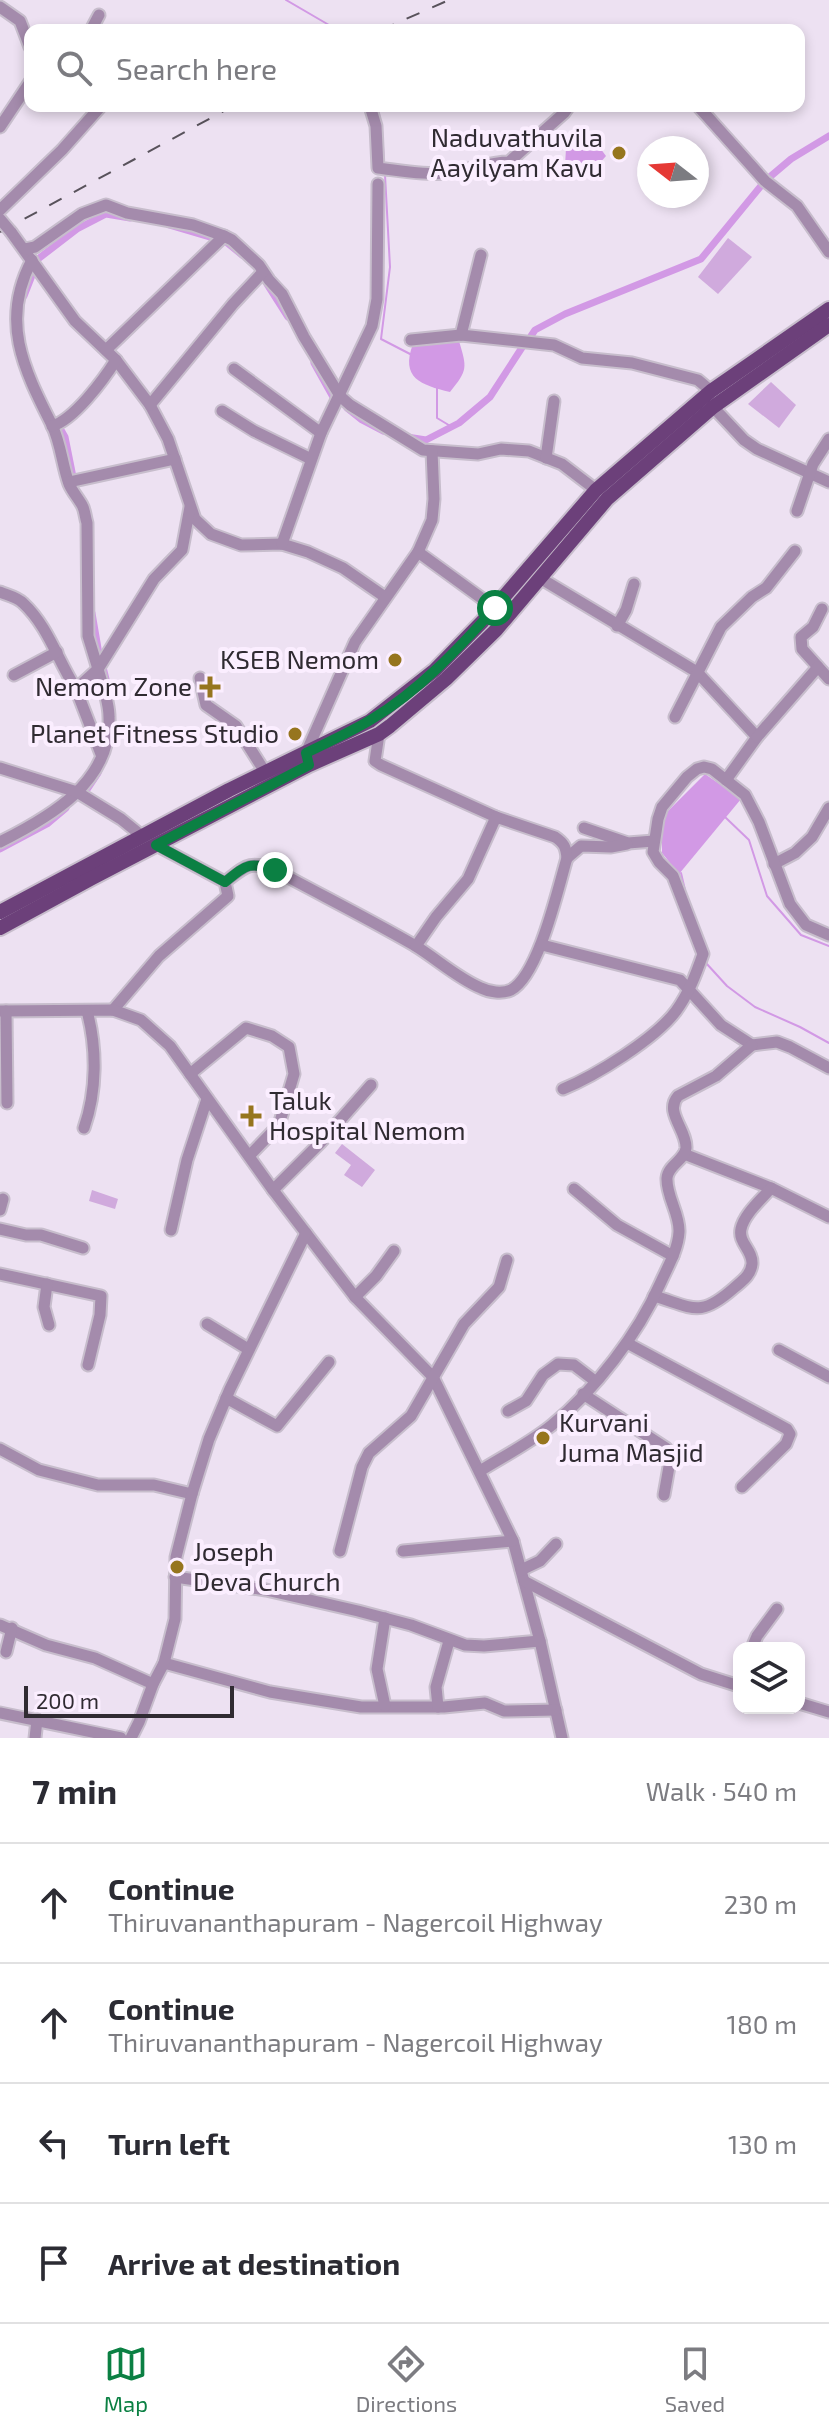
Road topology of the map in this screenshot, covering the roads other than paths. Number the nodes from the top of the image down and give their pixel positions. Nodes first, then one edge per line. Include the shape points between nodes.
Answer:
1 (0, 7) edge
2 (99, 15) dead end
3 (94, 24) edge
4 (24, 31) edge
5 (24, 91) edge
6 (96, 112) edge
7 (371, 112) edge
8 (565, 112) edge
9 (703, 112) edge
10 (0, 127) edge
11 (378, 184) dead end
12 (0, 210) edge
13 (0, 219) edge
14 (224, 236) junction
15 (25, 249) junction
16 (829, 252) edge
17 (481, 255) dead end
18 (32, 260) junction
19 (263, 272) junction
20 (829, 309) edge
21 (829, 325) edge
22 (461, 335) junction
23 (411, 340) dead end
24 (106, 350) junction
25 (116, 360) junction
26 (234, 369) dead end
27 (711, 391) junction
28 (340, 396) junction
29 (554, 401) dead end
30 (150, 405) junction
31 (713, 407) junction
32 (222, 411) dead end
33 (52, 426) junction
34 (321, 433) junction
35 (829, 439) edge
36 (439, 452) junction
37 (546, 458) junction
38 (175, 459) junction
39 (311, 459) junction
40 (810, 472) junction
41 (69, 482) junction
42 (829, 482) edge
43 (596, 490) junction
44 (190, 507) junction
45 (797, 511) dead end
46 (282, 544) junction
47 (795, 551) dead end
48 (418, 552) junction
49 (540, 578) junction
50 (634, 584) dead end
51 (0, 592) edge
52 (385, 597) junction
53 (495, 608) junction
54 (822, 609) dead end
55 (617, 626) junction
56 (57, 652) junction
57 (818, 667) junction
58 (98, 669) junction
59 (697, 672) junction
60 (14, 675) dead end
61 (200, 678) dead end
62 (829, 679) edge
63 (76, 689) junction
64 (675, 717) dead end
65 (379, 734) junction
66 (757, 737) junction
67 (101, 754) junction
68 (308, 759) junction
69 (0, 768) edge
70 (265, 772) junction
71 (726, 780) junction
72 (77, 792) junction
73 (829, 808) edge
74 (496, 817) junction
75 (584, 828) dead end
76 (142, 836) junction
77 (654, 841) junction
78 (0, 842) edge
79 (628, 843) junction
80 (156, 845) junction
81 (567, 858) junction
82 (774, 864) junction
83 (225, 882) junction
84 (0, 912) edge
85 (0, 928) edge
86 (829, 935) edge
87 (542, 945) junction
88 (416, 946) junction
89 (690, 990) junction
90 (113, 1010) junction
91 (3, 1011) edge
92 (87, 1011) junction
93 (752, 1045) junction
94 (829, 1068) edge
95 (190, 1074) junction
96 (371, 1085) dead end
97 (563, 1089) dead end
98 (207, 1099) junction
99 (7, 1103) dead end
100 (84, 1128) dead end
101 (684, 1154) junction
102 (250, 1155) junction
103 (771, 1188) junction
104 (574, 1189) dead end
105 (273, 1190) junction
106 (829, 1217) edge
107 (0, 1229) edge
108 (171, 1230) dead end
109 (306, 1233) junction
110 (83, 1248) dead end
111 (394, 1251) dead end
112 (673, 1256) junction
113 (507, 1260) dead end
114 (0, 1274) edge
115 (47, 1284) junction
116 (654, 1296) junction
117 (355, 1297) junction
118 (207, 1324) dead end
119 (49, 1325) dead end
120 (627, 1343) junction
121 (248, 1349) junction
122 (779, 1350) dead end
123 (329, 1362) dead end
124 (88, 1365) dead end
125 (433, 1377) junction
126 (829, 1377) edge
127 (595, 1381) junction
128 (583, 1394) junction
129 (226, 1398) junction
130 (508, 1411) dead end
131 (0, 1449) edge
132 (480, 1471) junction
133 (742, 1487) dead end
134 (192, 1494) junction
135 (664, 1495) dead end
136 (513, 1541) junction
137 (556, 1544) dead end
138 (340, 1551) dead end
139 (403, 1551) dead end
140 (523, 1576) junction
141 (175, 1577) junction
142 (777, 1609) dead end
143 (385, 1618) junction
144 (6, 1626) edge
145 (449, 1641) junction
146 (540, 1641) junction
147 (754, 1642) edge
148 (6, 1652) dead end
149 (164, 1663) junction
150 (733, 1683) edge
151 (153, 1684) junction
152 (805, 1705) edge
153 (385, 1706) junction
154 (438, 1707) junction
155 (556, 1710) junction
156 (829, 1712) edge
157 (0, 1713) edge
158 (37, 1720) junction
159 (35, 1738) edge
160 (121, 1738) edge
161 (131, 1738) edge
162 (562, 1738) edge

1 - 4 street via 20,21
2 - 3 street
5 - 10 street
6 - 12 street
7 - 8 street via 378,168 430,173 509,162
9 - 16 street via 765,181 797,206
11 - 28 street via 377,299 372,326
13 - 15 street, bridge
14 - 15 street via 106,205
14 - 19 street
14 - 24 street
15 - 18 street
17 - 22 street
18 - 24 street via 75,321
18 - 33 street via 11,289 7,341
19 - 28 street via 282,294
19 - 30 street
20 - 27 main road
21 - 31 main road
22 - 23 street
22 - 27 street via 554,345 582,358 632,363 698,380
24 - 25 street
25 - 30 street
25 - 33 street via 81,404
26 - 34 street
27 - 43 main road
28 - 34 street
28 - 36 street via 423,450
29 - 37 street
30 - 38 street
31 - 40 street via 757,449
31 - 49 main road via 607,499
32 - 39 street
33 - 41 street
34 - 39 street
35 - 40 street
36 - 37 street via 511,449
36 - 48 street via 432,520
37 - 43 street
38 - 41 street
38 - 44 street
39 - 46 street
40 - 42 street
40 - 45 street
41 - 58 street via 87,523 88,636
43 - 53 main road
44 - 46 street via 211,534 241,545
44 - 58 street via 182,550 154,579
46 - 52 street via 343,568
47 - 59 street via 766,588 721,627
48 - 52 street
48 - 53 street
49 - 55 street
49 - 65 main road via 469,658
50 - 55 street
51 - 56 street via 21,600
52 - 68 street via 355,642
53 - 68 main road via 435,670 387,709
54 - 57 street via 801,637 802,649
55 - 59 street
56 - 60 street
56 - 63 street
57 - 62 street
57 - 66 street
58 - 63 street
58 - 67 street via 109,719
59 - 64 street
59 - 66 street
61 - 70 street via 206,705 236,726
63 - 67 street
65 - 68 main road
65 - 74 street via 375,761
66 - 71 street
67 - 72 street via 95,771
68 - 70 main road
68 - 80 main road
69 - 72 street
70 - 76 main road
71 - 77 street via 712,769 697,769 662,807
71 - 82 street via 745,795
72 - 76 street
72 - 78 street
73 - 82 street via 812,837
74 - 81 street via 555,837 563,842
74 - 88 street via 468,879
75 - 79 street
76 - 84 main road
77 - 79 street
77 - 89 street via 653,852 673,876 703,954
79 - 81 street via 581,846
80 - 83 street
80 - 85 main road
81 - 87 street
82 - 86 street via 790,904 806,925
83 - 88 street via 246,865 266,866
83 - 90 street via 228,896 159,956
87 - 88 street via 521,981 503,992 467,981
87 - 89 street via 680,980
89 - 93 street via 721,1025
89 - 97 street via 654,1033
90 - 92 street
90 - 95 street via 141,1020 170,1046
91 - 92 street
91 - 99 street
92 - 100 street via 93,1034 93,1089
93 - 94 street via 777,1042
93 - 101 street via 716,1076 674,1101
95 - 98 street
95 - 102 street via 246,1028 289,1047 294,1074 279,1125
96 - 105 street
98 - 102 street
98 - 108 street
101 - 103 street
101 - 112 street via 667,1180 679,1234
102 - 105 street
103 - 106 street
103 - 116 street via 742,1224 742,1240 752,1258 748,1276 707,1308
104 - 112 street via 617,1225
105 - 109 street
107 - 110 street
109 - 117 street
109 - 121 street
111 - 117 street
112 - 116 street
113 - 125 street via 499,1287 464,1324
114 - 115 street
115 - 119 street via 44,1307
115 - 124 street via 101,1296
116 - 120 street
117 - 125 street
118 - 121 street
120 - 127 street
120 - 133 street via 787,1429 786,1444
121 - 129 street
122 - 126 street
123 - 129 street via 277,1426
125 - 132 street
125 - 138 street via 411,1416 369,1453
127 - 128 street
127 - 130 street via 574,1365 558,1364 543,1375 532,1396
128 - 132 street via 554,1423
128 - 135 street via 666,1448 670,1461
129 - 134 street
131 - 134 street via 39,1470 98,1485 154,1485
132 - 136 street
134 - 141 street
136 - 139 street
136 - 140 street
137 - 140 street
140 - 146 street
140 - 150 street via 701,1674
141 - 143 street via 266,1590
141 - 149 street via 175,1619
142 - 147 street
143 - 145 street
143 - 153 street via 377,1669
144 - 148 street
144 - 151 street
145 - 146 street via 484,1646
145 - 154 street via 436,1687
146 - 155 street
149 - 151 street
149 - 153 street via 270,1692
151 - 161 street
152 - 156 street
153 - 154 street
154 - 155 street via 485,1703 504,1711
155 - 162 street
157 - 158 street
158 - 159 street
158 - 160 street

